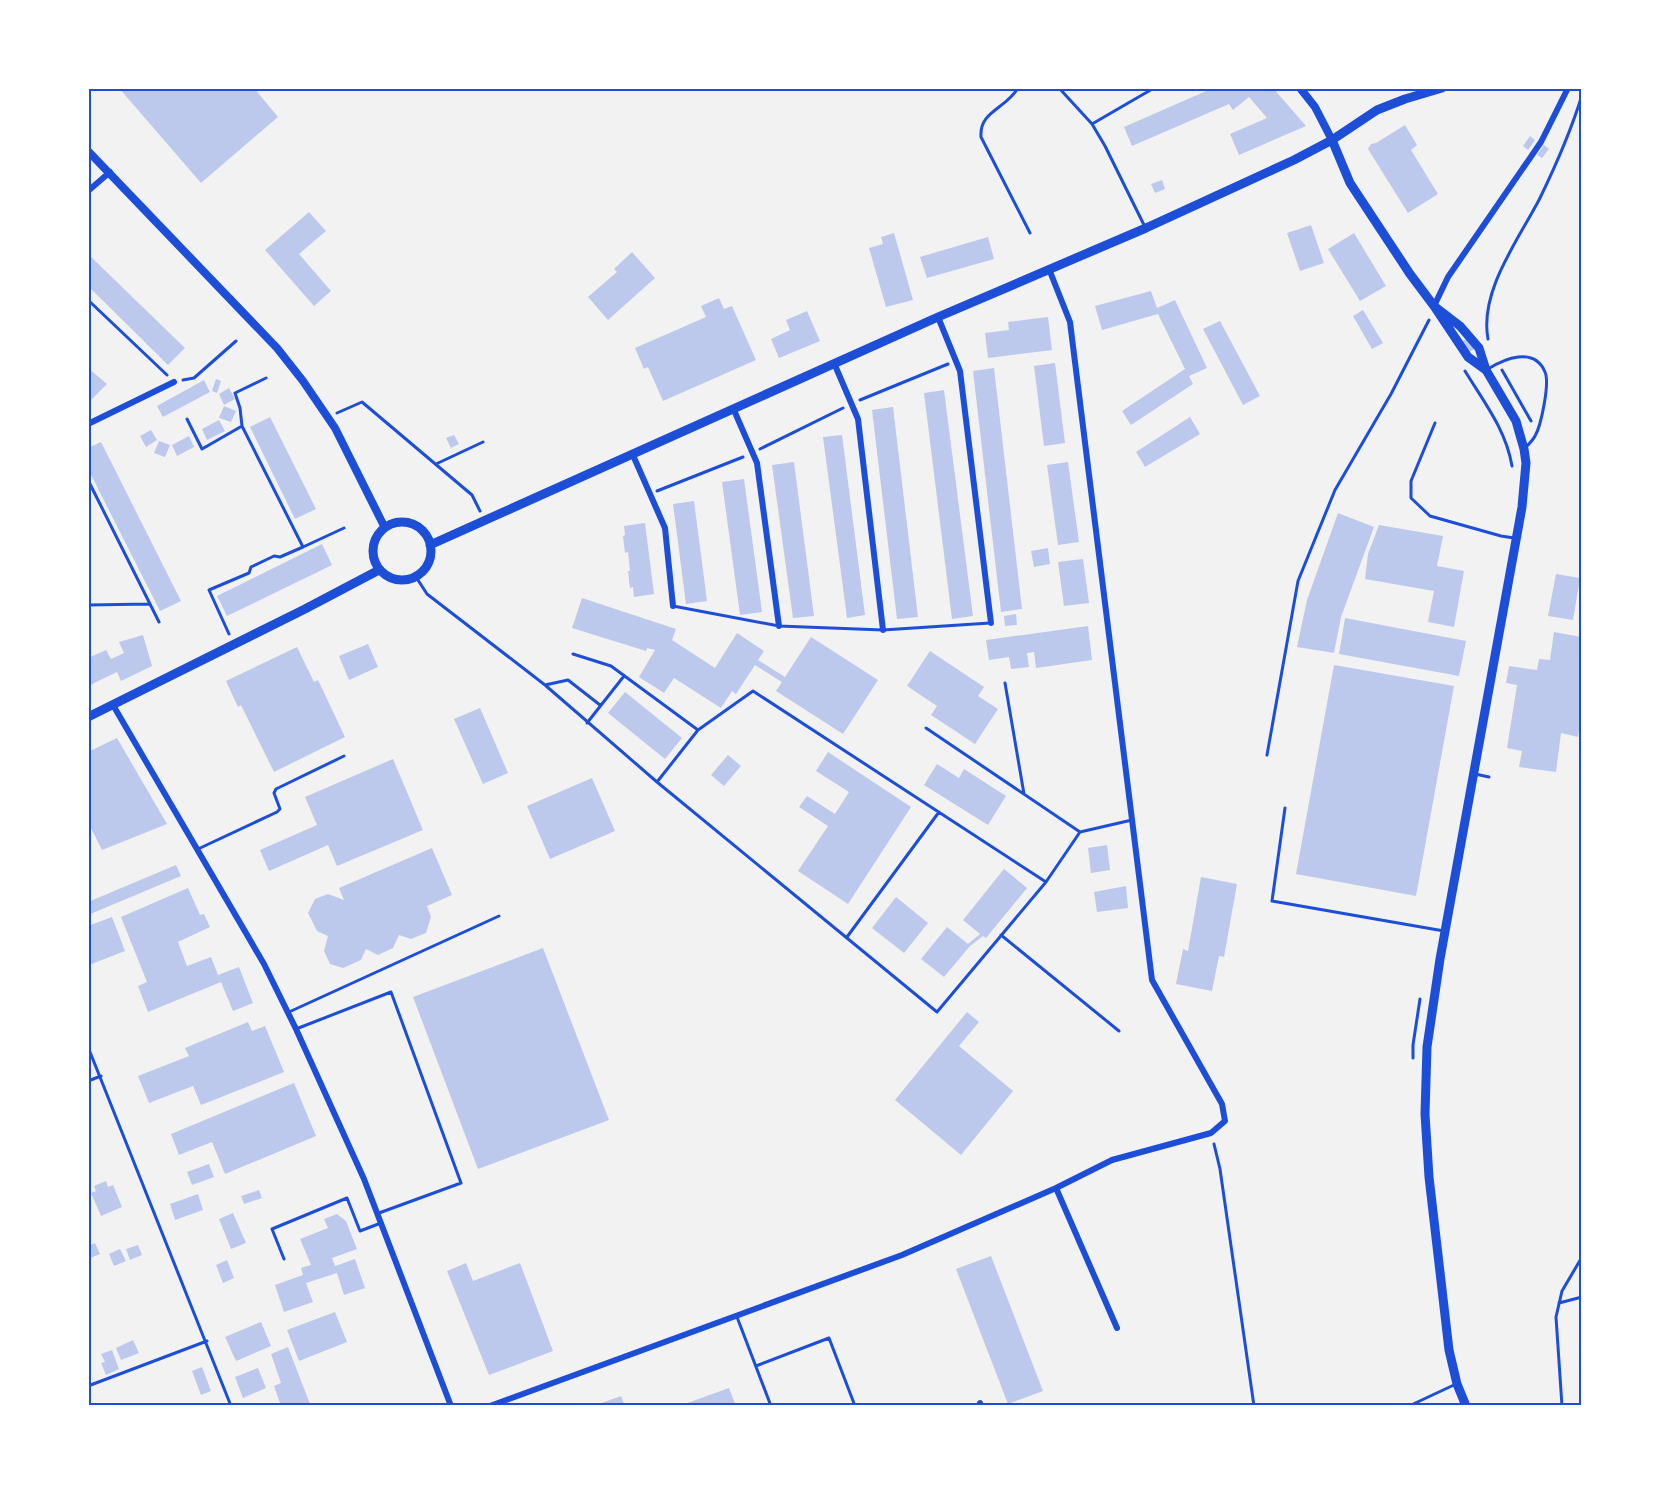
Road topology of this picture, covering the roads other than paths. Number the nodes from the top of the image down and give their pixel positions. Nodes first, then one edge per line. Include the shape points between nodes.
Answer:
1 (1018, 88) edge
2 (1059, 88) edge
3 (1154, 88) edge
4 (1300, 88) edge
5 (1442, 88) edge
6 (1568, 88) edge
7 (1092, 124) junction
8 (1332, 140) junction
9 (88, 151) edge
10 (110, 172) junction
11 (88, 191) edge
12 (1146, 228) junction
13 (1030, 234) dead end
14 (1048, 269) junction
15 (1434, 306) junction
16 (938, 317) junction
17 (834, 363) junction
18 (1486, 370) junction
19 (174, 382) road end
20 (733, 408) junction
21 (1435, 423) dead end
22 (88, 424) edge
23 (1524, 449) junction
24 (632, 453) junction
25 (385, 528) junction
26 (1516, 538) junction
27 (430, 545) junction
28 (379, 570) junction
29 (416, 577) junction
30 (673, 606) joint
31 (991, 623) joint
32 (779, 626) junction
33 (883, 630) junction
34 (573, 654) dead end
35 (624, 676) junction
36 (1005, 683) dead end
37 (545, 685) junction
38 (113, 705) junction
39 (600, 705) junction
40 (88, 717) edge
41 (587, 723) junction
42 (926, 728) dead end
43 (698, 730) junction
44 (344, 756) dead end
45 (1473, 774) junction
46 (1489, 777) dead end
47 (657, 782) junction
48 (1024, 794) junction
49 (1285, 808) dead end
50 (939, 813) junction
51 (1132, 820) junction
52 (1080, 832) junction
53 (198, 849) junction
54 (1046, 882) junction
55 (499, 916) dead end
56 (1446, 931) junction
57 (1001, 935) junction
58 (847, 937) junction
59 (288, 1013) junction
60 (296, 1029) junction
61 (1119, 1031) dead end
62 (1056, 1188) junction
63 (377, 1214) junction
64 (381, 1223) junction
65 (1581, 1257) edge
66 (284, 1259) dead end
67 (1581, 1297) edge
68 (1559, 1303) junction
69 (736, 1315) junction
70 (1117, 1328) dead end
71 (756, 1366) junction
72 (1457, 1384) junction
73 (451, 1406) edge
74 (490, 1406) edge
75 (771, 1406) edge
76 (855, 1406) edge
77 (1409, 1406) edge
78 (1466, 1406) edge
79 (1562, 1406) edge

1 - 13 lane via 985,119 981,137
2 - 7 lane
3 - 7 lane
4 - 8 street via 1316,107
5 - 8 main road via 1377,110
6 - 15 street via 1541,142 1448,277
7 - 12 lane
8 - 12 main road
8 - 15 main road via 1350,183
9 - 10 street
10 - 11 street
10 - 25 street via 277,348 335,428
12 - 14 main road
14 - 16 main road
14 - 51 street via 1070,322
15 - 18 main road via 1467,332 1479,348
16 - 17 main road
16 - 31 street via 960,370
17 - 20 main road
17 - 33 street via 858,419
18 - 23 main road via 1516,421
18 - 23 lane via 1516,356 1533,360 1545,370 1547,379 1535,436
19 - 22 street
20 - 24 main road
20 - 32 street via 757,463
21 - 26 lane via 1411,481 1412,498 1430,516
23 - 26 main road via 1526,479
24 - 27 main road
24 - 30 street via 665,528
25 - 27 main road via 398,522 412,524 424,532
25 - 28 main road via 373,547
26 - 45 main road
27 - 29 main road via 429,561
28 - 29 main road via 396,580
28 - 38 main road
29 - 37 lane via 427,594
30 - 32 lane
31 - 33 lane
32 - 33 lane
34 - 35 lane via 611,666
35 - 39 lane
35 - 43 lane
36 - 48 lane
37 - 39 lane via 568,680
37 - 41 lane
38 - 40 main road
38 - 53 street
39 - 41 lane
41 - 47 lane
42 - 48 lane
43 - 47 lane
43 - 50 lane via 753,691
44 - 53 lane via 276,789 280,809 277,812
45 - 46 lane
45 - 56 main road
47 - 58 lane
48 - 52 lane
49 - 56 lane via 1272,901
50 - 54 lane
50 - 58 lane
51 - 52 lane
51 - 62 street via 1152,980 1222,1104 1225,1121 1211,1133 1112,1160
52 - 54 lane
53 - 59 street
54 - 57 lane
55 - 59 lane
56 - 72 main road via 1427,1047 1425,1114 1437,1255
57 - 58 lane via 938,1011
57 - 61 lane
59 - 60 street
60 - 63 street
60 - 63 lane via 391,992 461,1183
62 - 69 street via 902,1256
62 - 70 street
63 - 64 street
64 - 66 lane via 360,1231 347,1198 272,1229
64 - 73 street
65 - 68 lane
67 - 68 lane
68 - 79 lane via 1556,1317
69 - 71 lane
69 - 74 street
71 - 75 lane
71 - 76 lane via 829,1338
72 - 77 lane
72 - 78 main road

